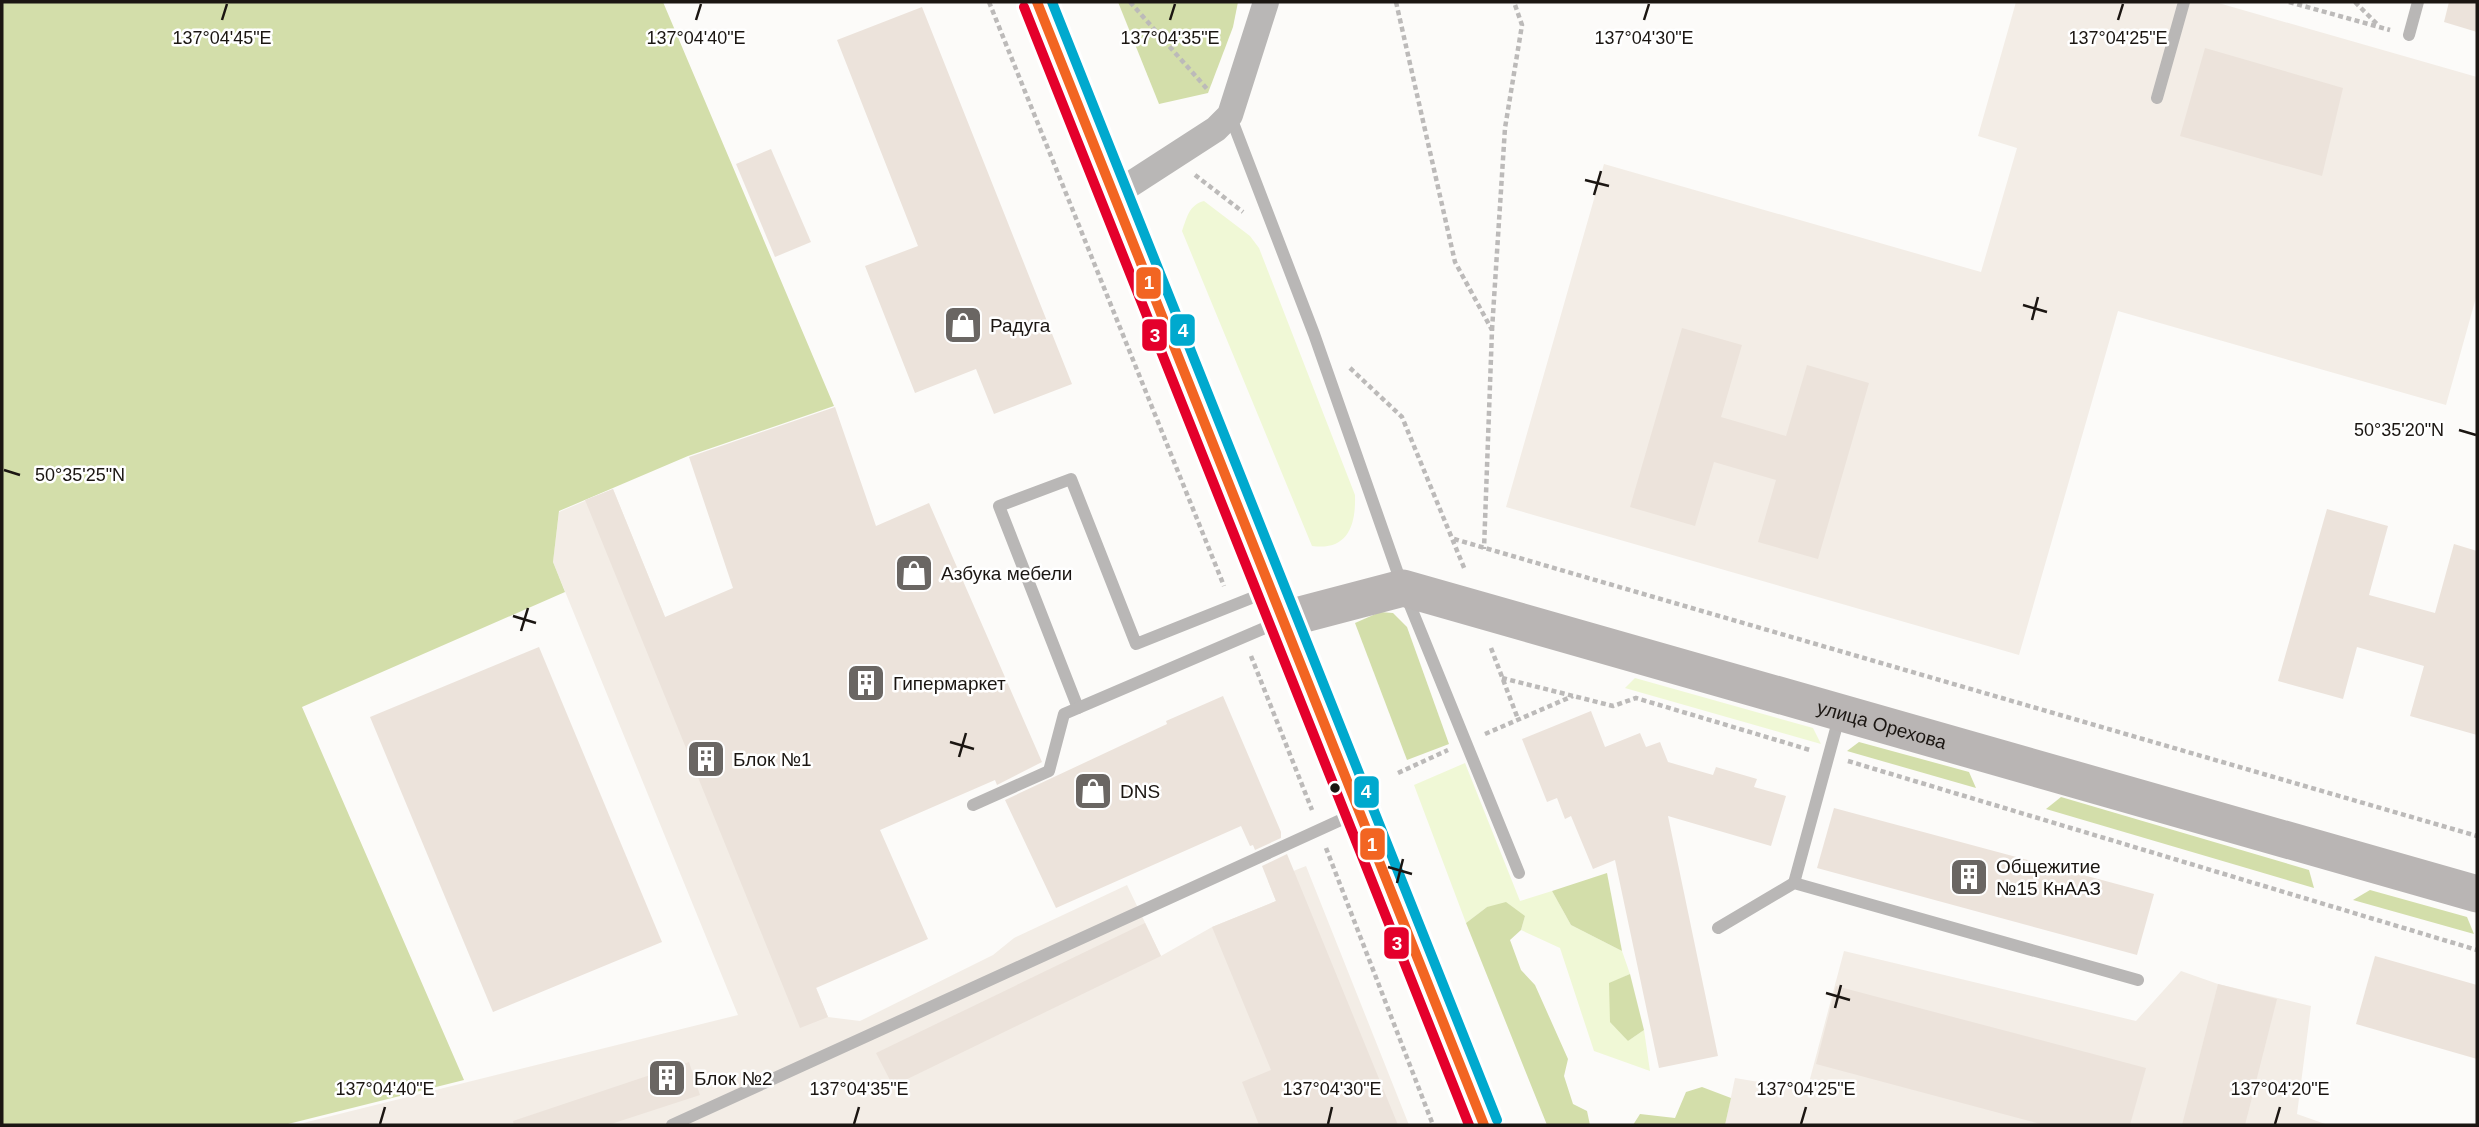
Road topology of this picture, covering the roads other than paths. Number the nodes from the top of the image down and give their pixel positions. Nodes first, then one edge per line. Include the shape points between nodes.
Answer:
1 (1037, 2) edge
2 (1266, 2) edge
3 (2184, 2) edge
4 (2418, 2) edge
5 (2409, 35) road end
6 (2157, 98) dead end
7 (1230, 115) junction
8 (1114, 195) junction
9 (1403, 588) junction
10 (1279, 604) junction
11 (1078, 708) junction
12 (1840, 713) junction
13 (973, 805) dead end
14 (1360, 811) junction
15 (1519, 873) dead end
16 (1794, 883) junction
17 (2477, 894) edge
18 (1718, 928) dead end
19 (2137, 979) dead end
20 (672, 1125) edge
21 (1484, 1125) edge

1 - 8 street
2 - 7 street
3 - 6 lane
4 - 5 lane
7 - 8 street via 1216,129
7 - 9 lane via 1314,334
8 - 10 street
9 - 10 street
9 - 12 street, улица Орехова
9 - 15 lane
10 - 11 lane via 1244,637
10 - 11 lane via 1232,606 1136,644 1071,479 999,506
10 - 14 street
11 - 13 lane via 1064,714 1049,771
12 - 16 lane
12 - 17 street, улица Орехова
14 - 20 lane
14 - 21 street
16 - 18 lane
16 - 19 lane

